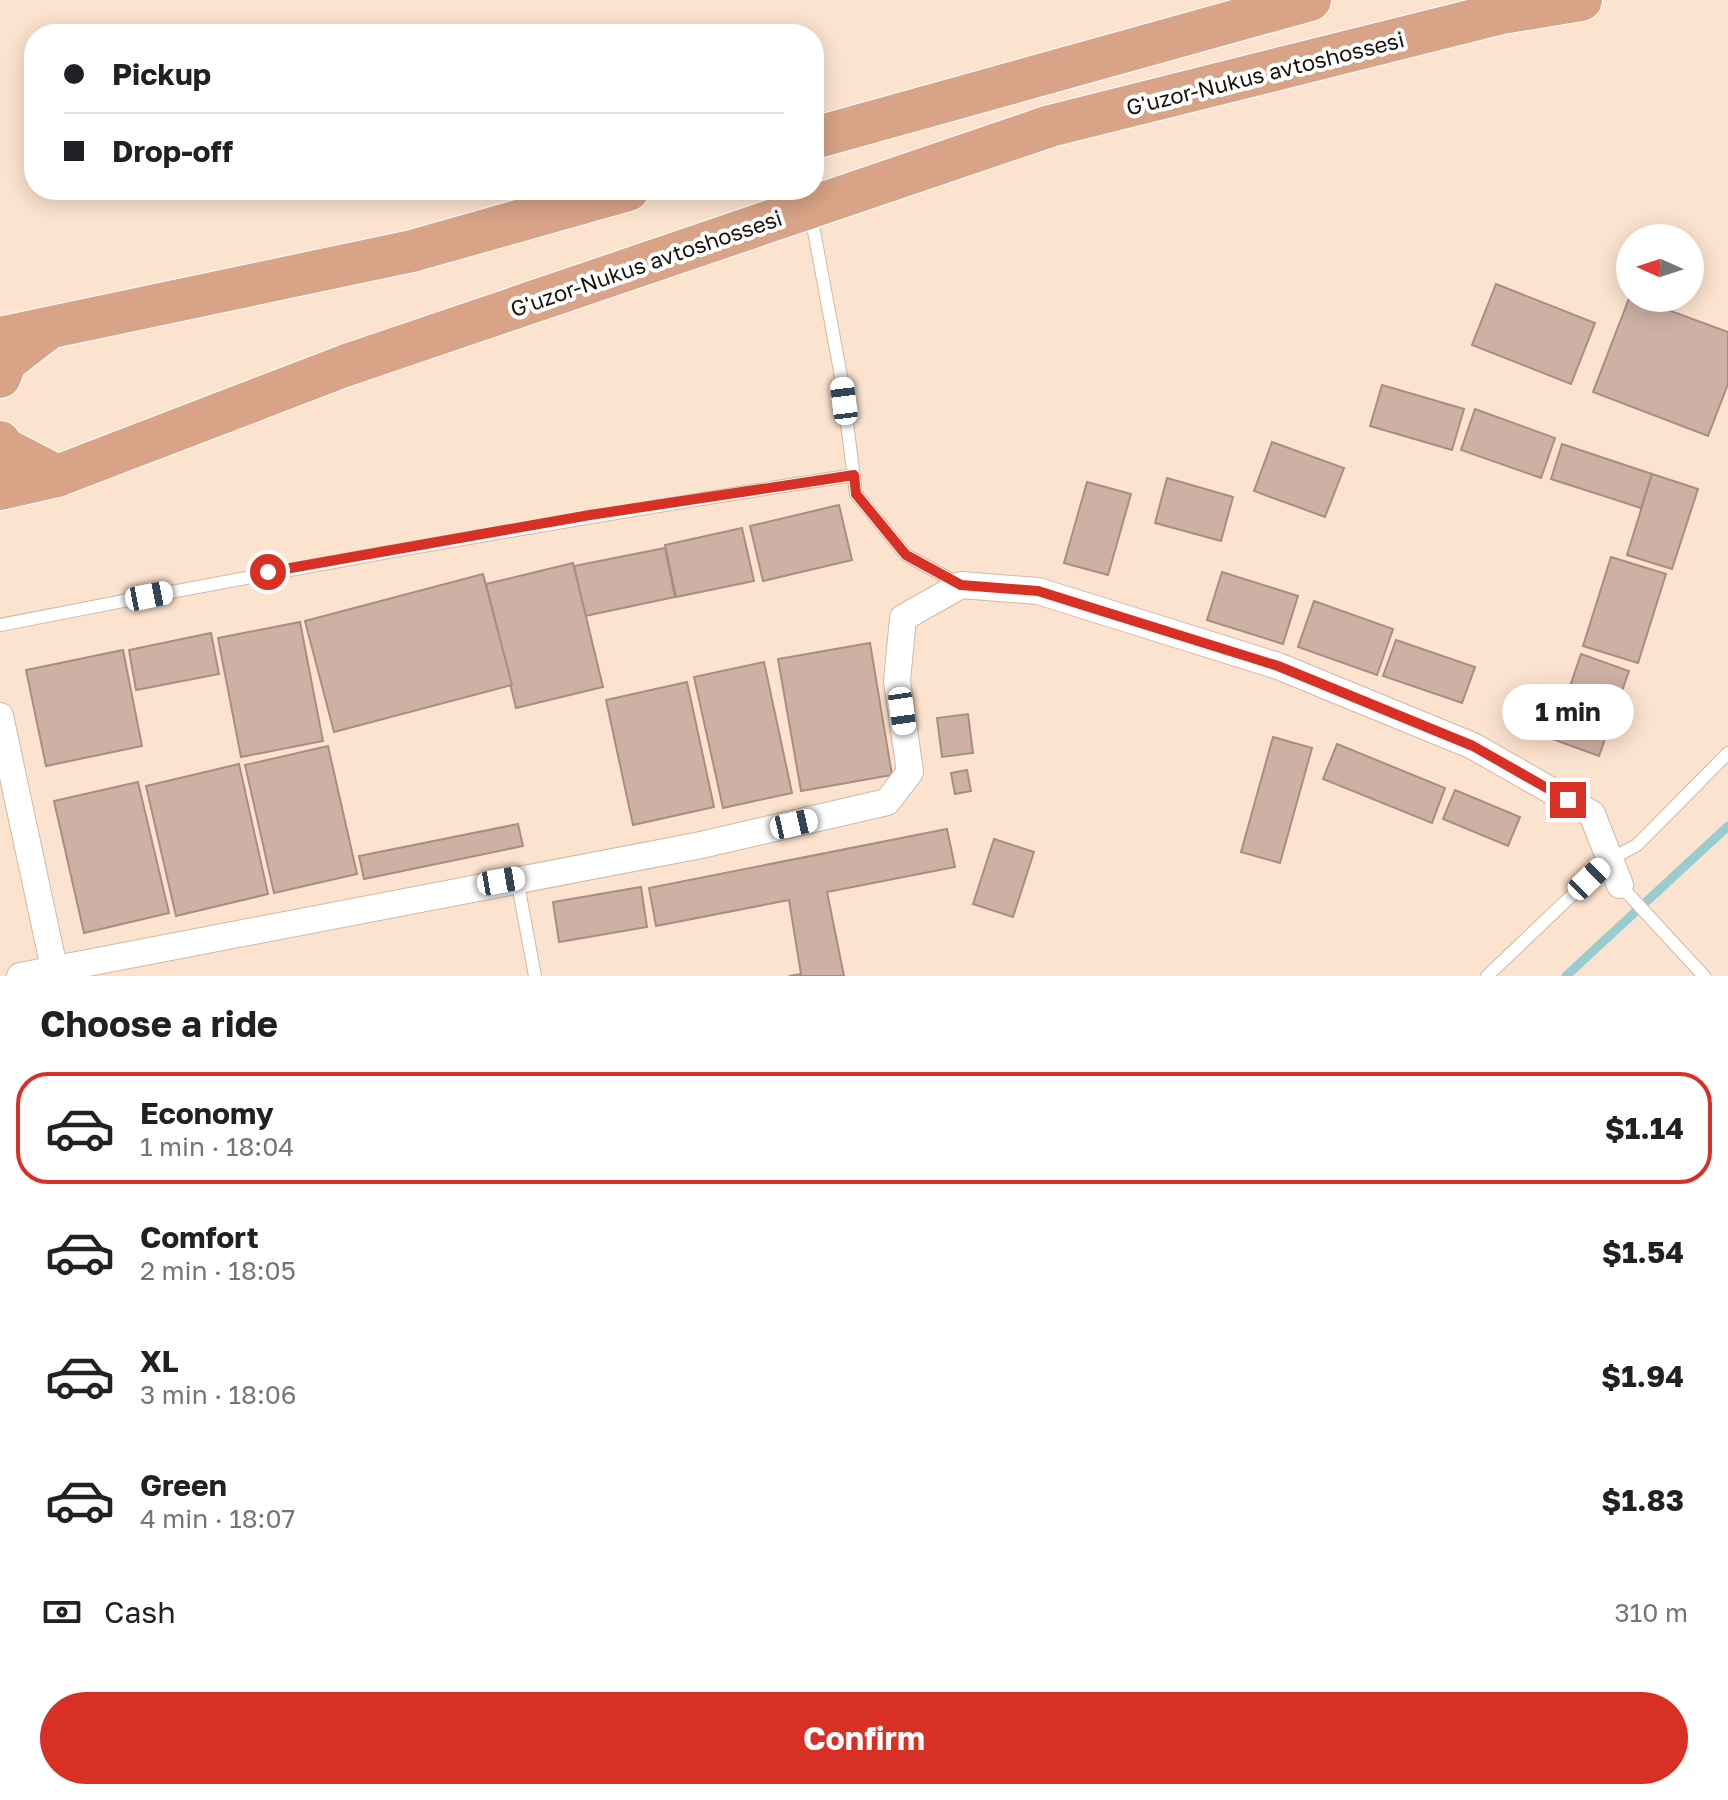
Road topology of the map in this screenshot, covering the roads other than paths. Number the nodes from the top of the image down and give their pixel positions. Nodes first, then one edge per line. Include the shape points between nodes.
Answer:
1 (1310, 0) edge
2 (1581, 0) edge
3 (824, 135) edge
4 (593, 200) edge
5 (809, 208) junction
6 (50, 327) junction
7 (0, 338) edge
8 (0, 377) edge
9 (0, 442) edge
10 (854, 475) junction
11 (57, 476) junction
12 (0, 489) edge
13 (961, 585) junction
14 (0, 625) edge
15 (0, 716) edge
16 (1728, 753) edge
17 (1609, 860) junction
18 (517, 879) junction
19 (1620, 885) joint
20 (54, 968) junction
21 (20, 976) edge
22 (535, 976) edge
23 (1487, 976) edge
24 (1704, 976) edge

1 - 3 highway
2 - 5 highway, G'uzor-Nukus avtoshossesi via 1502,13 1050,126
4 - 6 highway via 412,251
5 - 10 lane
5 - 11 highway, G'uzor-Nukus avtoshossesi via 344,366
6 - 7 highway
6 - 8 highway via 6,361
9 - 11 highway
10 - 13 lane via 856,494 906,555
10 - 14 lane via 574,518
11 - 12 highway, G'uzor-Nukus avtoshossesi
13 - 17 street via 1038,591 1278,666 1473,746 1592,814
13 - 18 street via 903,618 897,681 910,772 887,802 701,845
15 - 20 street
16 - 17 lane via 1637,845
17 - 19 street
17 - 23 lane
18 - 20 street
18 - 22 lane
19 - 24 lane
20 - 21 street

